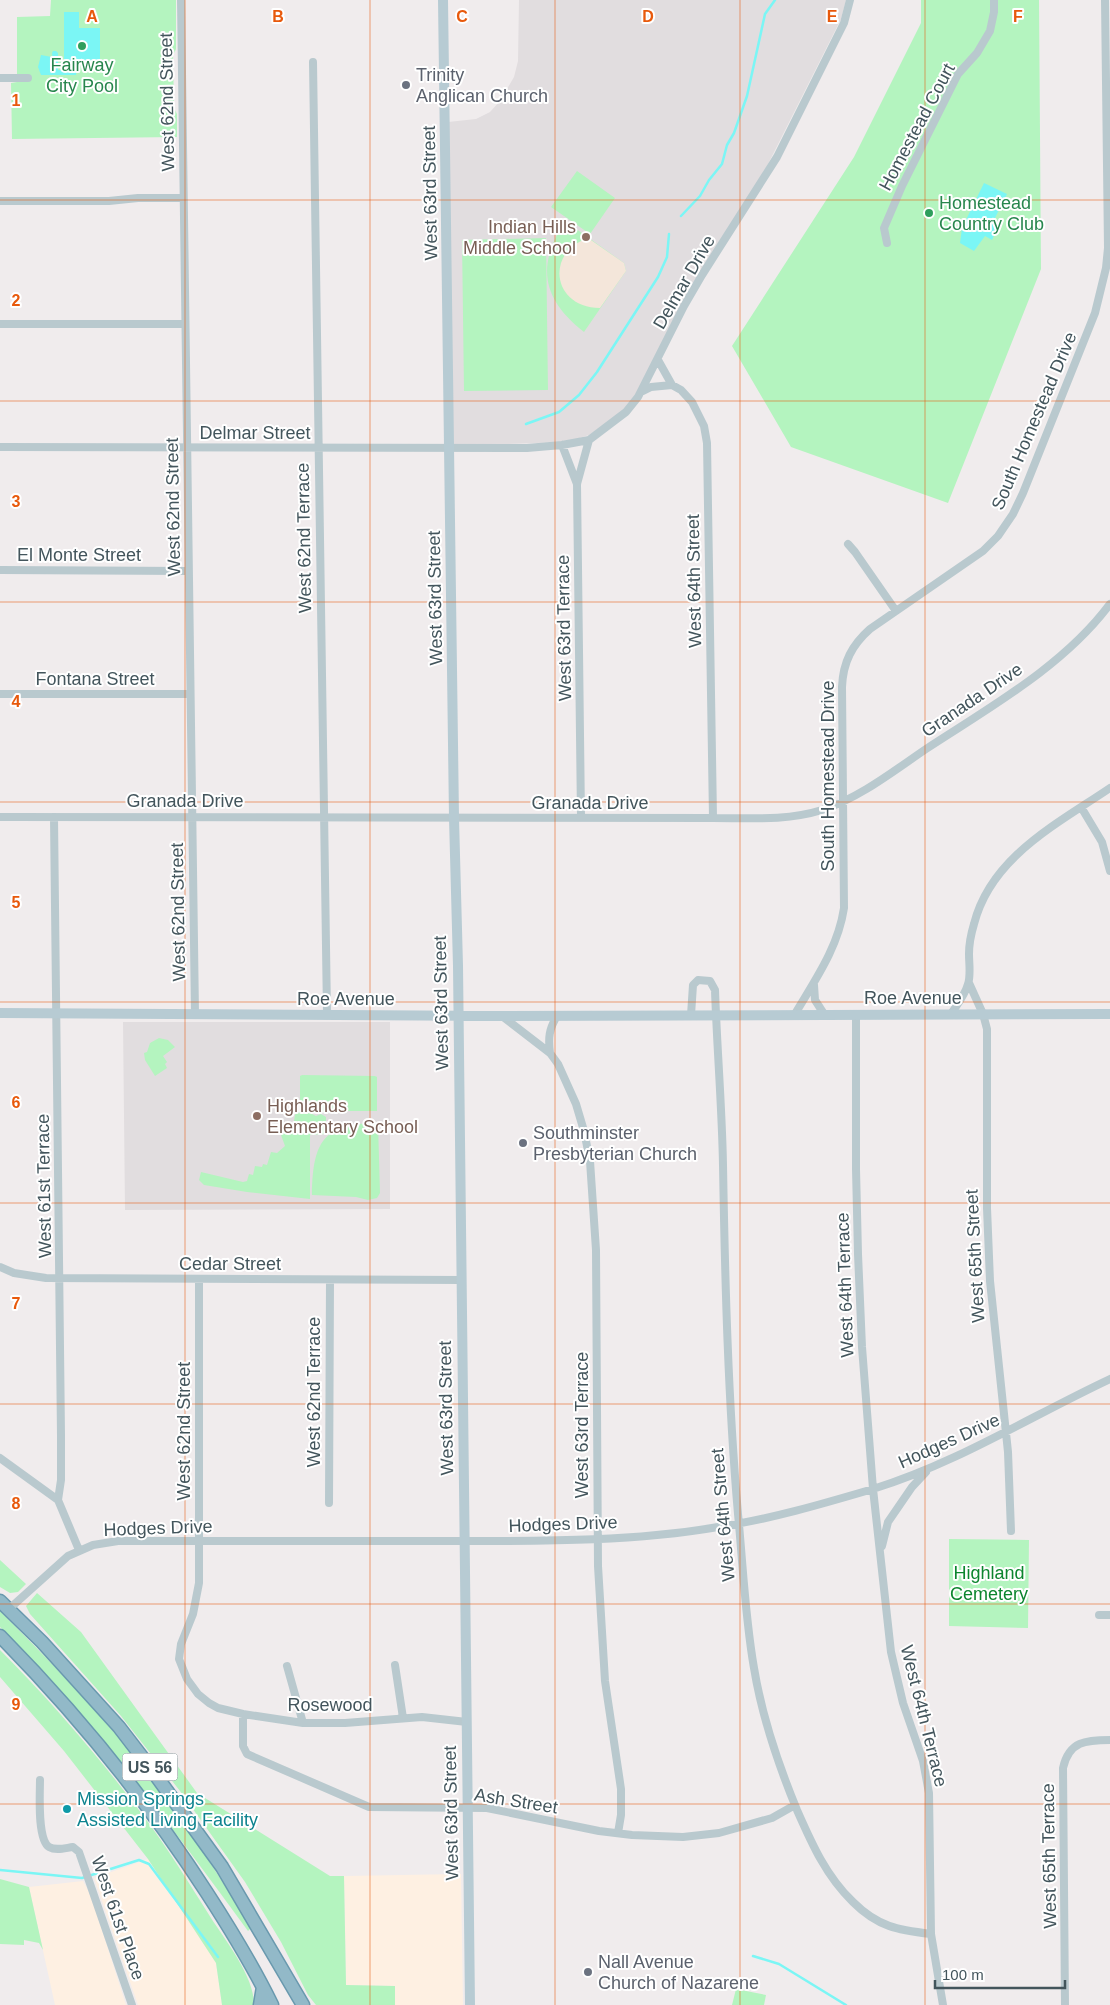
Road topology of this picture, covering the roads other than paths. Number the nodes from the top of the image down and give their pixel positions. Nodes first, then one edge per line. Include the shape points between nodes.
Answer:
1 (181, 0) edge
2 (443, 0) edge
3 (850, 0) edge
4 (994, 0) edge
5 (1105, 0) edge
6 (313, 62) dead end
7 (0, 78) edge
8 (28, 78) dead end
9 (183, 198) junction
10 (0, 201) edge
11 (886, 243) dead end
12 (0, 324) edge
13 (185, 324) junction
14 (658, 360) junction
15 (672, 385) junction
16 (642, 391) junction
17 (589, 440) junction
18 (562, 445) junction
19 (0, 447) edge
20 (187, 448) junction
21 (318, 448) junction
22 (450, 448) junction
23 (577, 484) junction
24 (848, 544) dead end
25 (0, 570) edge
26 (188, 571) junction
27 (1110, 604) edge
28 (896, 611) junction
29 (0, 694) edge
30 (190, 694) junction
31 (1110, 788) edge
32 (843, 801) junction
33 (1081, 807) junction
34 (192, 816) junction
35 (323, 816) junction
36 (0, 817) edge
37 (54, 817) junction
38 (454, 818) junction
39 (581, 818) junction
40 (713, 818) junction
41 (1110, 871) edge
42 (814, 983) junction
43 (969, 983) junction
44 (0, 1013) edge
45 (56, 1013) junction
46 (195, 1014) junction
47 (327, 1014) junction
48 (716, 1014) junction
49 (794, 1014) junction
50 (824, 1014) junction
51 (951, 1014) junction
52 (983, 1014) junction
53 (1110, 1014) edge
54 (458, 1015) junction
55 (691, 1015) junction
56 (856, 1015) junction
57 (502, 1016) junction
58 (557, 1016) junction
59 (550, 1053) junction
60 (0, 1267) edge
61 (60, 1278) junction
62 (198, 1280) junction
63 (330, 1280) junction
64 (461, 1280) junction
65 (1110, 1379) edge
66 (1006, 1432) junction
67 (0, 1458) edge
68 (929, 1469) junction
69 (873, 1489) junction
70 (58, 1500) junction
71 (329, 1503) dead end
72 (739, 1524) junction
73 (1012, 1531) dead end
74 (598, 1539) junction
75 (198, 1541) junction
76 (464, 1541) junction
77 (80, 1550) junction
78 (880, 1553) junction
79 (5, 1605) edge
80 (1099, 1615) dead end
81 (1110, 1615) edge
82 (0, 1636) edge
83 (395, 1665) dead end
84 (287, 1666) dead end
85 (198, 1694) joint
86 (243, 1714) junction
87 (403, 1718) junction
88 (467, 1722) junction
89 (303, 1723) junction
90 (1110, 1740) edge
91 (40, 1780) dead end
92 (795, 1805) junction
93 (468, 1808) junction
94 (618, 1833) junction
95 (931, 1934) junction
96 (263, 1987) junction
97 (132, 2005) edge
98 (260, 2005) edge
99 (272, 2005) edge
100 (303, 2005) edge
101 (470, 2005) edge
102 (943, 2005) edge
103 (1065, 2005) edge

1 - 9 street, West 62nd Street
2 - 22 main road, West 63rd Street
3 - 14 street, Delmar Drive via 844,23 777,157 702,275
4 - 11 street, Homestead Court via 990,31 958,74 902,186 884,228
5 - 28 street, South Homestead Drive via 1108,248 1095,313 1024,493 1006,525 983,551
6 - 21 street, West 62nd Terrace
7 - 8 street
9 - 10 street via 108,202
9 - 13 street, West 62nd Street
12 - 13 street
13 - 20 street, West 62nd Street
14 - 15 street, West 64th Street
14 - 16 street, Delmar Drive
15 - 16 street
15 - 40 street, West 64th Street via 692,402 704,426 707,443
16 - 17 street, Delmar Drive via 626,412
17 - 18 street, Delmar Drive
17 - 23 street, West 63rd Terrace
18 - 22 street, Delmar Drive
18 - 23 street
19 - 20 street, Delmar Street
20 - 21 street, Delmar Street
20 - 26 street, West 62nd Street
21 - 22 street, Delmar Street
21 - 35 street, West 62nd Terrace
22 - 38 main road, West 63rd Street
23 - 39 street, West 63rd Terrace
24 - 28 street
25 - 26 street, El Monte Street
26 - 30 street, West 62nd Street
27 - 32 street, Granada Drive via 1080,640 1043,671 862,792
28 - 32 street, South Homestead Drive via 860,638 845,665 842,687
29 - 30 street, Fontana Street
30 - 34 street, West 62nd Street
31 - 33 street, West 65th Street
32 - 40 street, Granada Drive via 811,813 784,817
32 - 42 street, South Homestead Drive via 841,926 834,947
33 - 41 street via 1102,842
33 - 43 street, West 65th Street via 1024,846 990,886 974,925 969,952
34 - 35 street, Granada Drive
34 - 37 street, Granada Drive
34 - 46 street, West 62nd Street
35 - 38 street, Granada Drive
35 - 47 street, West 62nd Terrace
36 - 37 street, Granada Drive
37 - 45 street, West 61st Terrace
38 - 39 street, Granada Drive
38 - 54 main road, West 63rd Street
39 - 40 street, Granada Drive
42 - 49 street, South Homestead Drive
42 - 50 street via 815,1000
43 - 51 street, West 65th Street
43 - 52 street, West 65th Street
44 - 45 main road, Roe Avenue
45 - 46 main road, Roe Avenue
45 - 61 street, West 61st Terrace
46 - 47 main road, Roe Avenue
47 - 54 main road, Roe Avenue
48 - 49 main road, Roe Avenue
48 - 55 main road, Roe Avenue
48 - 55 street via 713,984 703,979 695,982 692,988
48 - 72 street, West 64th Street via 725,1309
49 - 50 main road, Roe Avenue
50 - 56 main road, Roe Avenue
51 - 52 main road, Roe Avenue
51 - 56 main road, Roe Avenue
52 - 53 main road, Roe Avenue
52 - 66 street, West 65th Street via 987,1029 990,1281
54 - 57 main road, Roe Avenue
54 - 64 main road, West 63rd Street
55 - 58 main road, Roe Avenue
56 - 69 street, West 64th Terrace via 858,1254
57 - 58 main road, Roe Avenue
57 - 59 street, West 63rd Terrace
58 - 59 street via 548,1040
59 - 74 street, West 63rd Terrace via 576,1104 590,1161 596,1250
60 - 61 street, Cedar Street via 26,1276
61 - 62 street, Cedar Street
61 - 70 street, West 61st Terrace via 61,1480
62 - 63 street, Cedar Street
62 - 75 street, West 62nd Street
63 - 64 street, Cedar Street
63 - 71 street, West 62nd Terrace
64 - 76 main road, West 63rd Street
65 - 66 street, Hodges Drive
66 - 68 street, Hodges Drive
66 - 73 street, West 65th Street
67 - 70 street
68 - 69 street, Hodges Drive
68 - 78 street, West 64th Terrace via 912,1486 888,1522
69 - 72 street, Hodges Drive
69 - 78 street, West 64th Terrace
70 - 77 street
72 - 74 street, Hodges Drive
72 - 92 street, West 64th Street via 757,1685 776,1755
74 - 76 street, Hodges Drive
74 - 94 street, West 63rd Terrace via 601,1639 621,1788
75 - 76 street, Hodges Drive
75 - 77 street, Hodges Drive via 118,1541
75 - 85 street, West 62nd Street via 196,1602 181,1644 180,1659 187,1679
76 - 88 main road, West 63rd Street
77 - 79 street, Hodges Drive via 58,1563
78 - 95 street, West 64th Terrace via 892,1652 903,1703 923,1760 929,1793
79 - 100 highway, US 56 via 118,1727 185,1814 222,1867
80 - 81 street
82 - 96 highway, US 56 via 63,1703 172,1838
83 - 87 street
84 - 89 street
85 - 86 street, Rosewood via 218,1708
86 - 89 street, Rosewood
86 - 93 street, Ash Street via 243,1746 247,1754 369,1807
87 - 88 street, Rosewood via 436,1717
87 - 89 street, Rosewood
88 - 93 main road, West 63rd Street
90 - 103 street, West 65th Terrace via 1084,1741 1071,1750 1063,1768
91 - 97 street, West 61st Place via 44,1840 47,1846 56,1849 73,1847 79,1852
92 - 94 street, Ash Street via 772,1818 719,1833 653,1837
92 - 95 street, West 64th Street via 817,1856 853,1903 872,1918 896,1930
93 - 94 street, Ash Street via 487,1808
93 - 101 main road, West 63rd Street
95 - 102 street, West 64th Terrace
96 - 98 highway
96 - 99 highway, US 56

